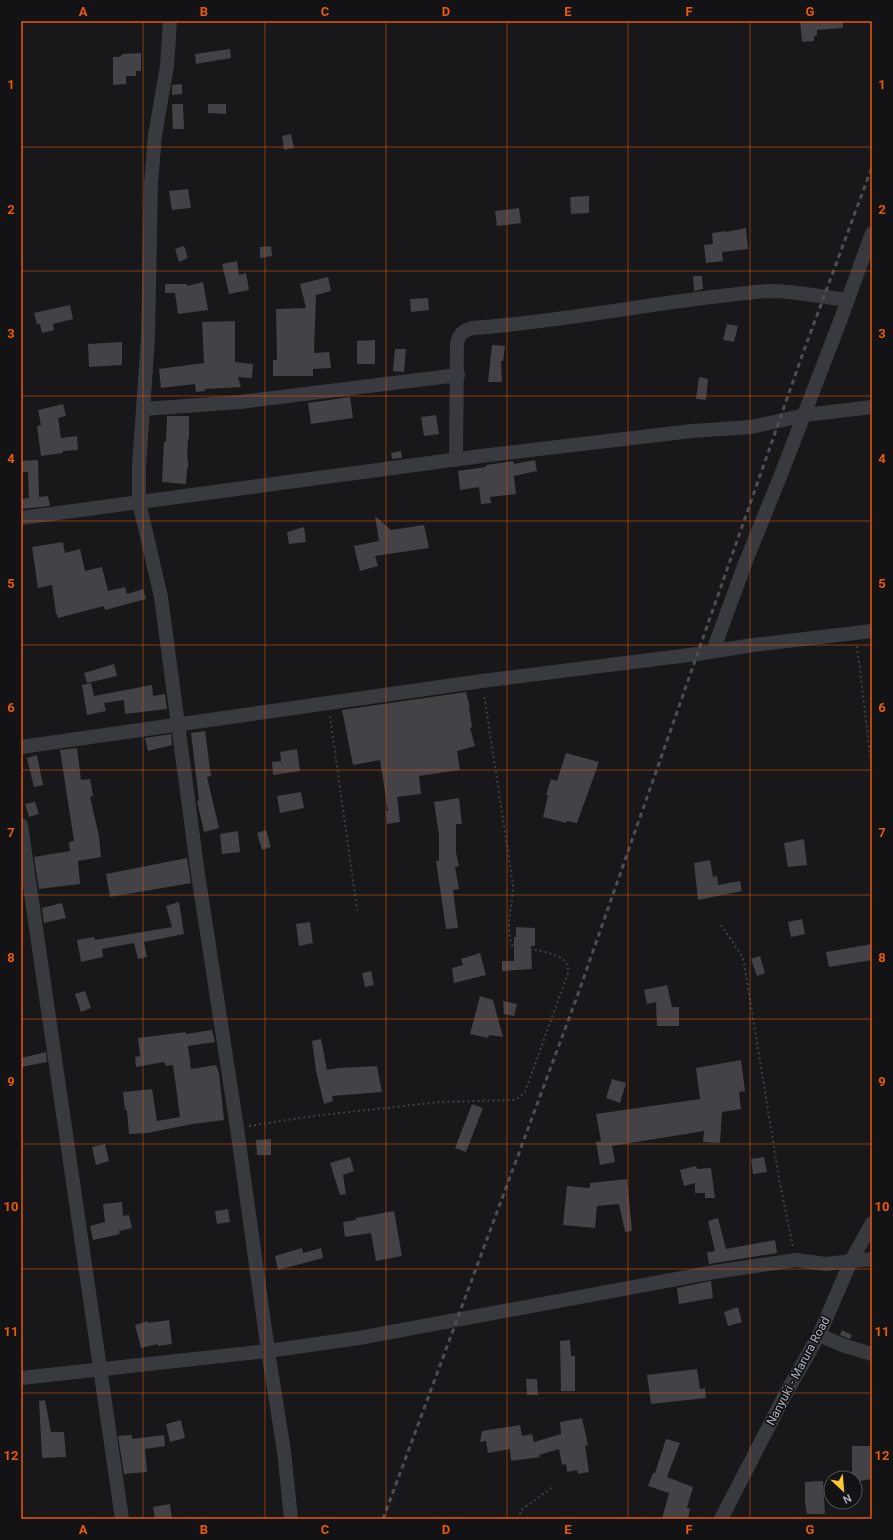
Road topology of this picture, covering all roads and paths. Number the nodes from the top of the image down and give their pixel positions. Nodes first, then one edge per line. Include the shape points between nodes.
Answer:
1 (170, 21) edge
2 (872, 233) edge
3 (848, 300) junction
4 (458, 375) junction
5 (872, 407) edge
6 (144, 409) junction
7 (805, 415) junction
8 (456, 460) junction
9 (139, 502) junction
10 (21, 518) edge
11 (872, 631) edge
12 (855, 633) junction
13 (713, 651) junction
14 (482, 681) junction
15 (328, 703) junction
16 (179, 725) junction
17 (21, 747) edge
18 (872, 770) edge
19 (21, 826) edge
20 (357, 910) dead end
21 (721, 925) dead end
22 (237, 1128) junction
23 (872, 1223) edge
24 (872, 1259) edge
25 (796, 1260) junction
26 (851, 1261) junction
27 (819, 1335) junction
28 (268, 1351) junction
29 (872, 1354) edge
30 (101, 1369) junction
31 (21, 1378) edge
32 (554, 1486) dead end
33 (122, 1519) edge
34 (291, 1519) edge
35 (519, 1519) edge
36 (721, 1519) edge

1 - 6 street via 167,66 155,135 151,184
2 - 3 street
3 - 4 street via 768,291 474,328 463,331 459,336
3 - 7 street
4 - 6 street via 240,402
4 - 8 street
5 - 7 street
6 - 9 street
7 - 8 street via 751,426
7 - 13 street
8 - 9 street
9 - 10 street
9 - 16 street via 161,597
11 - 12 street
12 - 13 street
12 - 18 path
13 - 14 street
14 - 15 street
14 - 22 path via 513,885 509,938 513,947 539,950 563,959 567,964 568,973 525,1092 515,1100 440,1102 313,1116
15 - 16 street
15 - 20 path
16 - 17 street
16 - 22 street via 198,874
19 - 30 street
21 - 25 path via 744,963 780,1184
22 - 28 street
23 - 26 street, Nanyuki - Marura Road
24 - 26 street
25 - 26 street via 826,1264
25 - 28 street via 714,1272 366,1337
26 - 27 street, Nanyuki - Marura Road
27 - 29 street
27 - 36 street, Nanyuki - Marura Road
28 - 30 street
28 - 34 street via 284,1451
30 - 31 street
30 - 33 street
32 - 35 path via 521,1510

